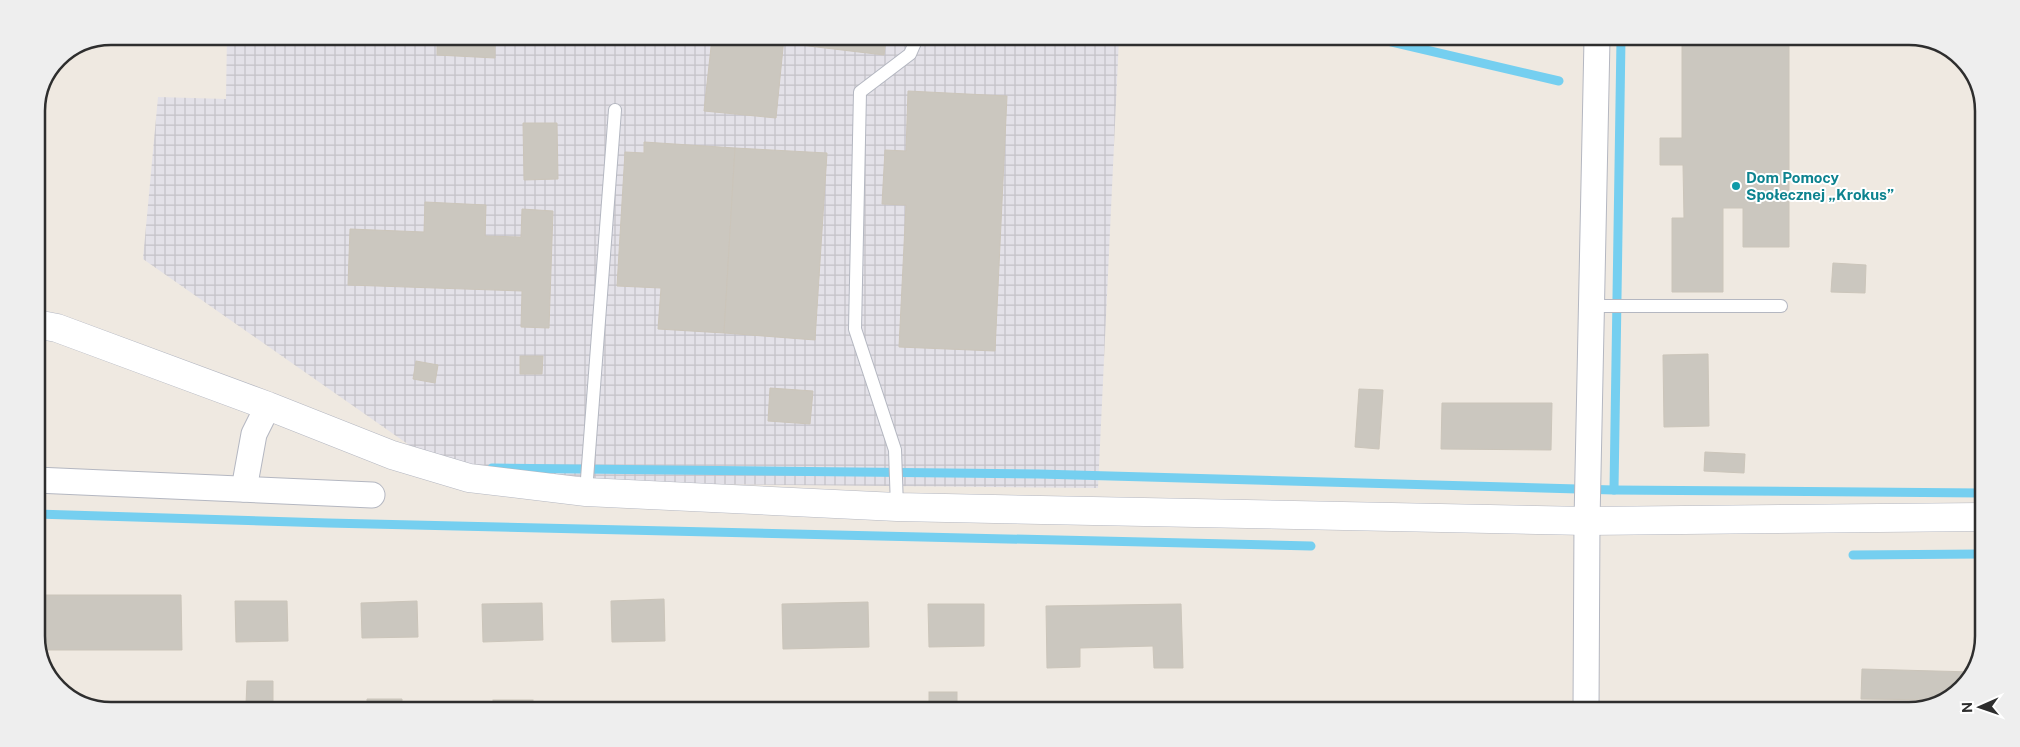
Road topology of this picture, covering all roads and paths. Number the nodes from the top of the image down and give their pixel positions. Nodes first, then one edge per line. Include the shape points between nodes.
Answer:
1 (914, 45) edge
2 (1597, 45) edge
3 (615, 110) dead end
4 (1591, 306) junction
5 (1781, 306) dead end
6 (45, 326) edge
7 (268, 406) junction
8 (45, 480) edge
9 (244, 489) junction
10 (586, 492) junction
11 (372, 495) dead end
12 (897, 507) junction
13 (1975, 516) edge
14 (1587, 521) junction
15 (1586, 702) edge

1 - 12 lane via 910,54 860,92 854,329 895,450
2 - 4 street
3 - 10 lane
4 - 5 lane
4 - 14 street
6 - 7 street
7 - 9 street via 254,434
7 - 10 street via 392,455 469,478
8 - 9 street
9 - 11 street
10 - 12 street
12 - 14 street
13 - 14 street
14 - 15 street

